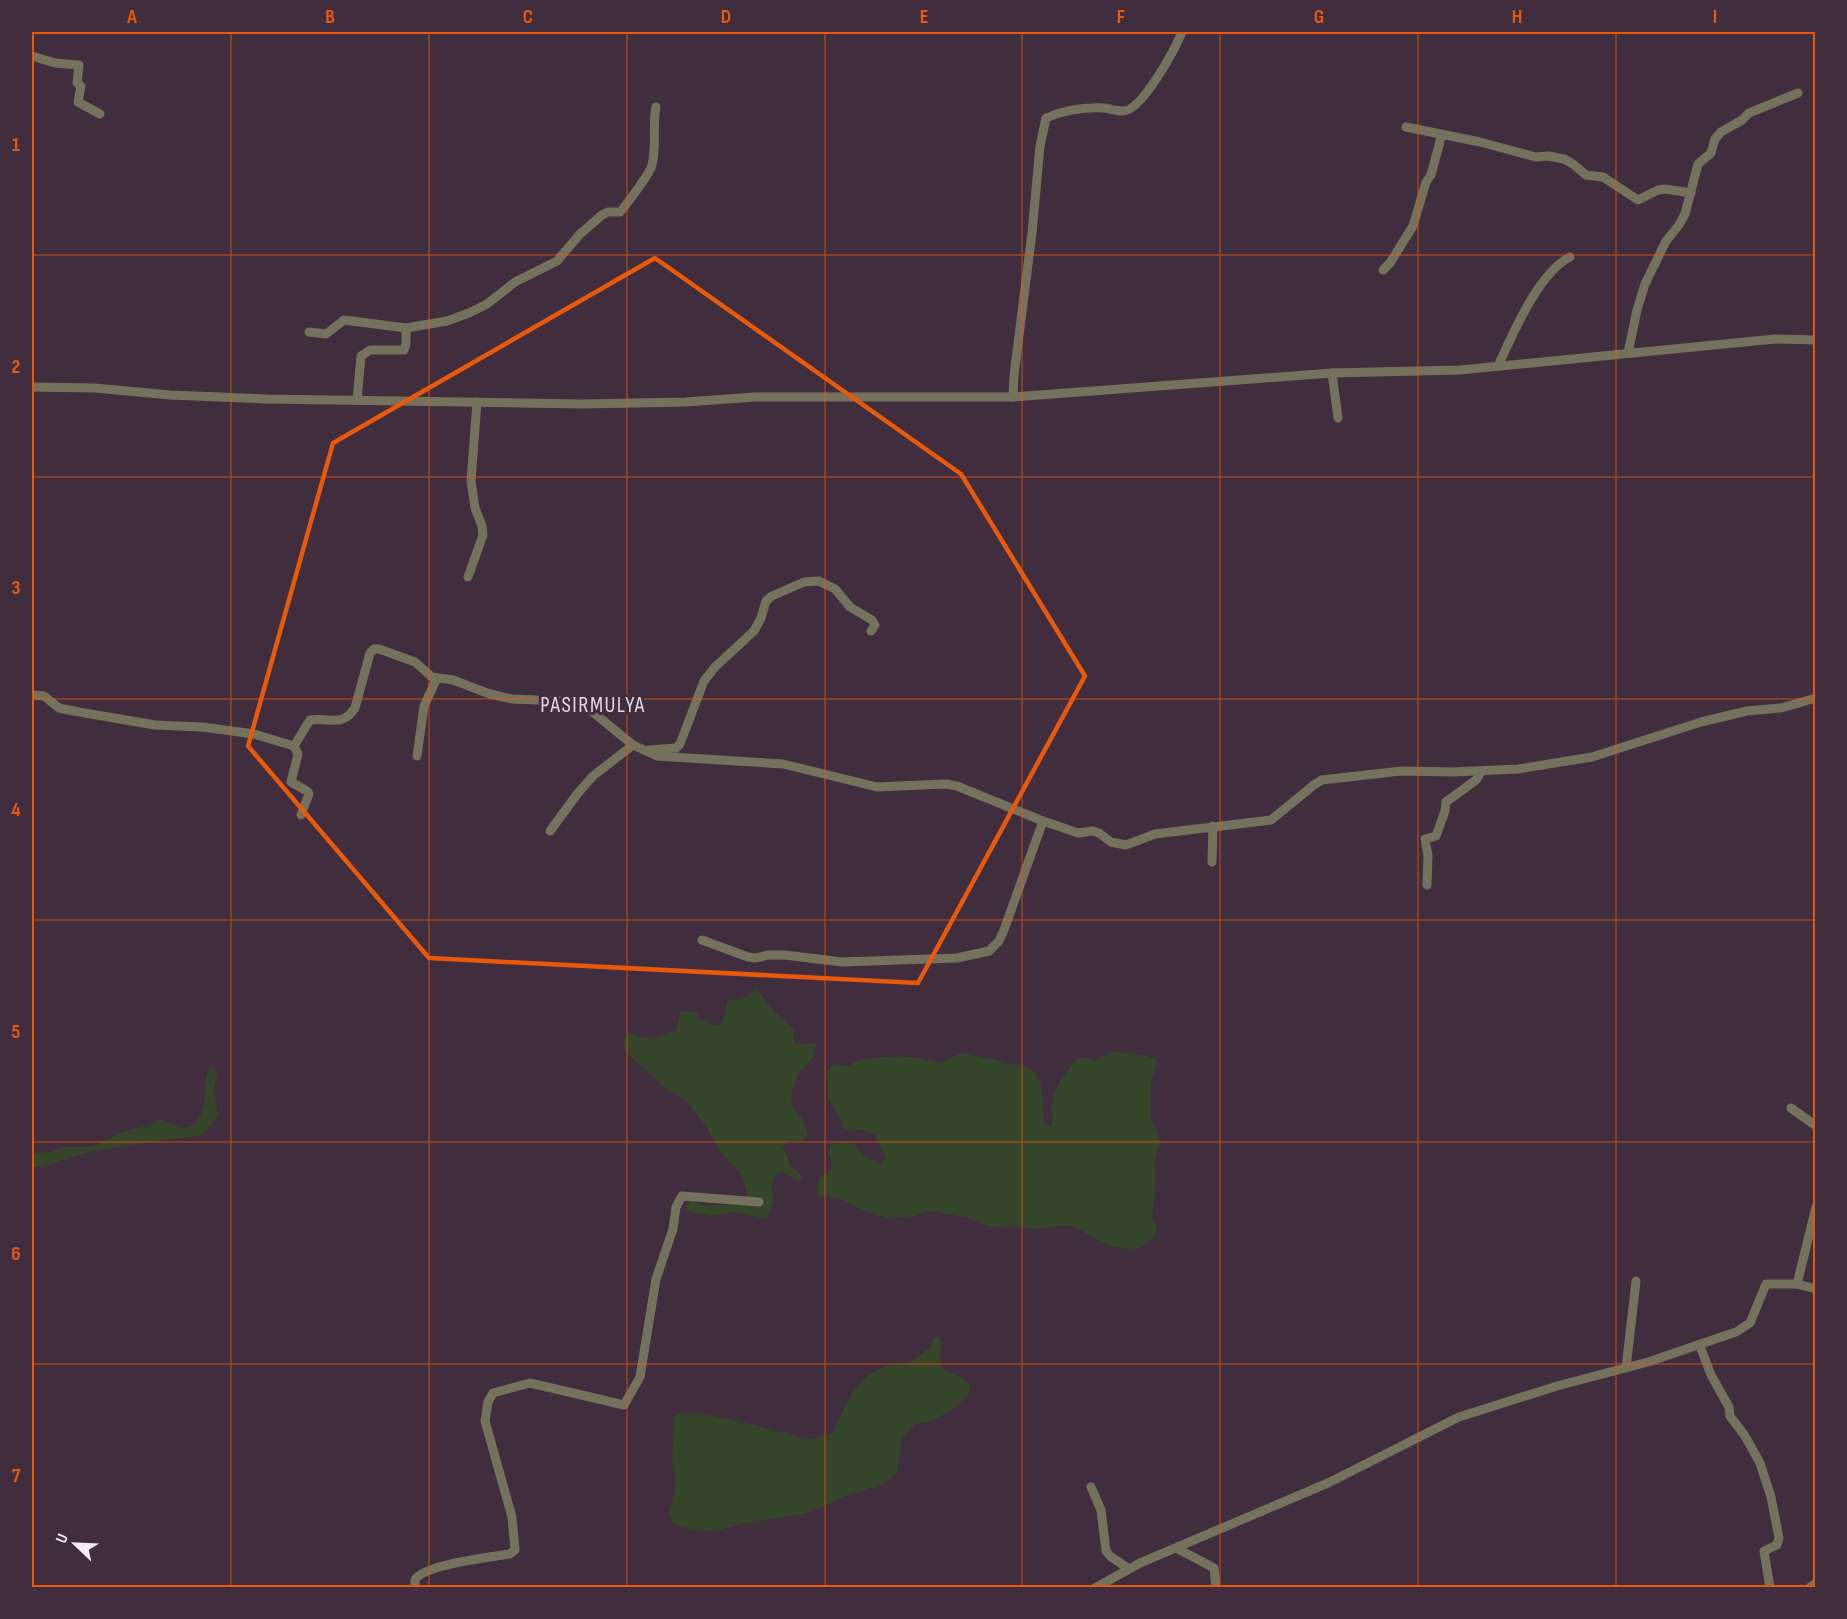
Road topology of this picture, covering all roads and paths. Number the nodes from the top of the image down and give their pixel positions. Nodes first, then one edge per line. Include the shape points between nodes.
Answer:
1 (1182, 32) edge
2 (32, 56) edge
3 (1797, 93) dead end
4 (656, 107) dead end
5 (100, 114) dead end
6 (1406, 126) dead end
7 (1442, 134) junction
8 (1691, 192) junction
9 (1570, 257) dead end
10 (1383, 270) dead end
11 (406, 328) junction
12 (309, 332) dead end
13 (1815, 340) edge
14 (1628, 353) junction
15 (1498, 366) junction
16 (1332, 374) junction
17 (32, 387) edge
18 (1013, 397) junction
19 (357, 400) junction
20 (477, 402) junction
21 (1338, 418) dead end
22 (468, 577) dead end
23 (871, 631) dead end
24 (437, 678) junction
25 (32, 695) edge
26 (1815, 698) edge
27 (633, 745) junction
28 (294, 746) junction
29 (643, 750) junction
30 (417, 756) dead end
31 (1482, 771) junction
32 (301, 815) dead end
33 (1043, 821) junction
34 (1213, 826) junction
35 (550, 831) dead end
36 (1212, 862) dead end
37 (1427, 885) dead end
38 (702, 940) dead end
39 (1791, 1108) dead end
40 (1815, 1126) edge
41 (759, 1202) dead end
42 (1815, 1207) edge
43 (1636, 1281) dead end
44 (1797, 1284) junction
45 (1815, 1289) edge
46 (1700, 1346) junction
47 (1626, 1368) junction
48 (1091, 1487) dead end
49 (1176, 1548) junction
50 (1129, 1569) junction
51 (1815, 1583) edge
52 (416, 1587) edge
53 (1095, 1587) edge
54 (1216, 1587) edge
55 (1770, 1587) edge
56 (1809, 1587) edge

1 - 18 street via 1133,108 1090,108 1046,118
2 - 5 street via 79,65 78,102
3 - 8 street via 1749,112 1719,133 1711,153 1698,164
4 - 11 street via 651,169 620,213 602,215 557,261 515,282 487,304 447,321
6 - 7 street
7 - 8 street via 1536,157 1564,159 1583,174 1603,177 1638,200 1658,190
7 - 10 street via 1413,226
8 - 14 street via 1685,214 1666,241 1646,284
9 - 15 street via 1558,264 1532,298
11 - 12 street via 344,321 326,334
11 - 19 street via 404,350 370,350 363,354
13 - 14 street via 1775,339
14 - 15 street
15 - 16 street
16 - 18 street
16 - 21 street
17 - 19 street
18 - 20 street
19 - 20 street
20 - 22 street via 471,482 483,536
23 - 29 street via 874,622 850,607 835,589 819,581 804,582 772,596 766,601 754,631 704,681 680,744 672,749
24 - 27 street via 512,699 580,704
24 - 28 street via 402,656 374,649 351,714 338,721 310,720
24 - 30 street via 424,706
25 - 28 street via 44,696 59,708 69,710 155,725 254,734
26 - 31 street via 1701,722 1592,756
27 - 29 street
27 - 35 street via 593,776
28 - 32 street via 298,754 291,782 309,794
29 - 33 street via 657,756 783,764 877,787 946,784
31 - 34 street via 1401,771 1322,780 1271,820
31 - 37 street via 1446,802 1437,835 1425,839
33 - 34 street via 1078,833 1099,832 1118,845 1155,834
33 - 38 street via 1004,930 989,951 957,958 842,962 785,955 748,957
34 - 36 street
39 - 40 street
41 - 52 street via 682,1196 656,1279 640,1377 624,1405 530,1383 493,1393 485,1421 512,1516 515,1550 422,1572 415,1580
42 - 44 street
43 - 47 street
44 - 45 street
44 - 46 street via 1766,1284 1750,1323
46 - 47 street
46 - 55 street via 1730,1416 1754,1450 1766,1478 1779,1538 1777,1545 1764,1551
47 - 49 street via 1459,1417 1328,1484
48 - 50 street via 1101,1510 1106,1551
49 - 50 street
49 - 54 street via 1214,1568
50 - 53 street
51 - 56 street

